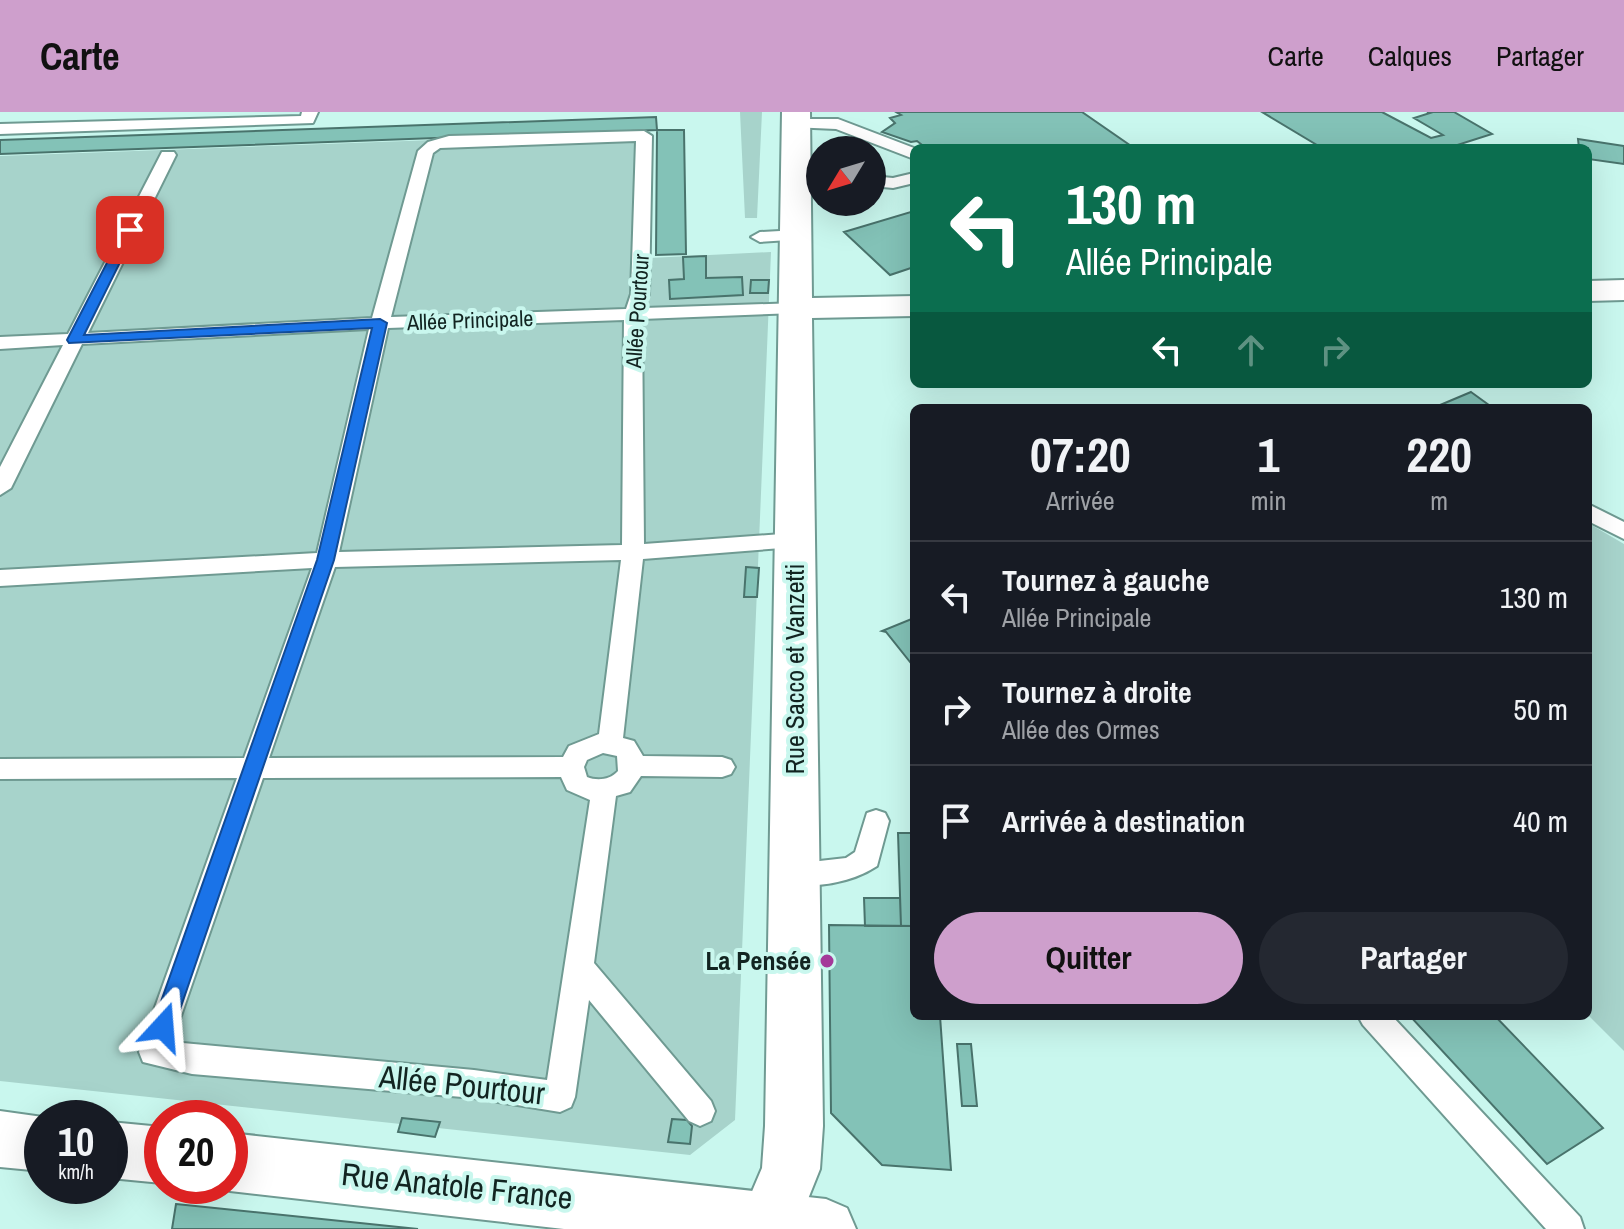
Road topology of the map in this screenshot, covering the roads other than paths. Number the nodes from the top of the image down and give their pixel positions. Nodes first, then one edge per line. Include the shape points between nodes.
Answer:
1 (310, 112) edge
2 (796, 118) edge
3 (0, 129) edge
4 (910, 152) edge
5 (168, 155) dead end
6 (910, 179) edge
7 (886, 182) edge
8 (1624, 290) edge
9 (1592, 291) edge
10 (910, 306) edge
11 (797, 308) junction
12 (633, 314) junction
13 (380, 323) junction
14 (74, 340) junction
15 (0, 343) edge
16 (0, 488) edge
17 (1592, 513) edge
18 (1624, 532) edge
19 (795, 540) junction
20 (633, 552) junction
21 (326, 560) junction
22 (0, 578) edge
23 (610, 743) junction
24 (633, 766) junction
25 (571, 767) junction
26 (722, 767) dead end
27 (0, 769) edge
28 (250, 769) junction
29 (604, 791) junction
30 (876, 821) dead end
31 (794, 873) junction
32 (577, 965) junction
33 (1377, 1020) edge
34 (700, 1111) dead end
35 (0, 1139) edge
36 (24, 1141) edge
37 (248, 1164) edge
38 (768, 1226) edge
39 (826, 1229) edge
40 (1568, 1229) edge

1 - 3 lane via 308,120
2 - 4 lane via 838,124
2 - 11 street, Rue Sacco et Vanzetti via 779,236
5 - 14 lane
6 - 7 lane
8 - 9 street
10 - 11 street
11 - 12 lane, Allée Principale
11 - 19 street, Rue Sacco et Vanzetti
12 - 13 lane, Allée Principale
12 - 13 lane, Allée Pourtour via 640,294 644,136 449,141 426,151
12 - 20 lane, Allée Pourtour
13 - 14 lane, Allée Principale
13 - 21 lane
14 - 15 lane, Allée Principale
14 - 16 lane
17 - 18 lane
19 - 20 lane
19 - 31 street, Rue Sacco et Vanzetti
20 - 21 lane
20 - 23 lane, Allée Pourtour
21 - 22 lane
21 - 28 lane
23 - 24 lane via 625,748
23 - 25 lane via 584,748
24 - 26 lane
24 - 29 lane via 626,780
25 - 28 lane
25 - 29 lane via 576,783
27 - 28 lane
28 - 32 lane, Allée Pourtour via 154,1052 560,1097
29 - 32 lane, Allée Pourtour
30 - 31 lane via 867,858 851,869
31 - 38 street, Rue Sacco et Vanzetti via 791,1169
32 - 34 lane
33 - 40 lane
35 - 36 street
37 - 38 street, Rue Anatole France
38 - 39 street, Rue Anatole France

